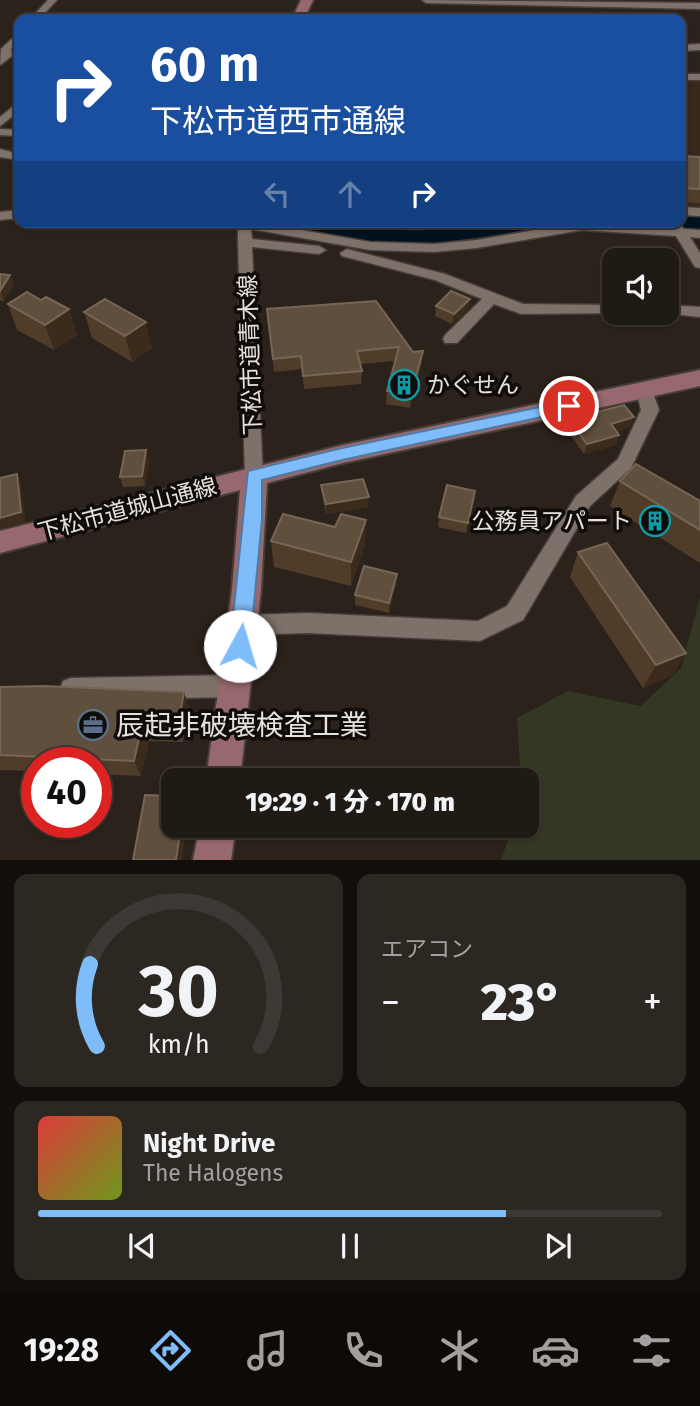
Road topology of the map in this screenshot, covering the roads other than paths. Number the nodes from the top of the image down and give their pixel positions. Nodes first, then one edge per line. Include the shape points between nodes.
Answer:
1 (52, 0) edge
2 (426, 0) edge
3 (544, 4) edge
4 (666, 5) junction
5 (700, 6) edge
6 (39, 14) edge
7 (669, 14) edge
8 (3, 52) edge
9 (0, 62) edge
10 (14, 110) edge
11 (0, 123) edge
12 (242, 228) edge
13 (246, 228) edge
14 (249, 228) edge
15 (570, 228) edge
16 (677, 228) edge
17 (700, 234) edge
18 (700, 264) edge
19 (492, 297) junction
20 (602, 310) edge
21 (679, 311) edge
22 (700, 312) edge
23 (451, 339) dead end
24 (700, 378) edge
25 (644, 390) junction
26 (254, 476) junction
27 (0, 542) edge
28 (243, 625) junction
29 (236, 686) junction
30 (55, 689) edge
31 (225, 768) edge
32 (216, 838) edge
33 (212, 860) edge

1 - 6 street
2 - 3 street
3 - 4 street
4 - 5 street
4 - 7 street
8 - 9 street via 7,56
10 - 11 street
12 - 26 street, 下松市道青木線
13 - 19 street via 440,277
14 - 15 street via 370,246 434,248
16 - 17 street
16 - 18 street
19 - 20 street via 533,310
19 - 23 street
21 - 22 street
24 - 25 street, 下松市道城山通線
25 - 26 street, 下松市道城山通線
25 - 28 street via 650,410 625,463 583,501 515,613 480,631
26 - 27 street, 下松市道城山通線
26 - 28 street, 下松市道青木線
28 - 29 street, 下松市道青木線
29 - 30 street
29 - 31 street, 下松市道青木線
32 - 33 street

